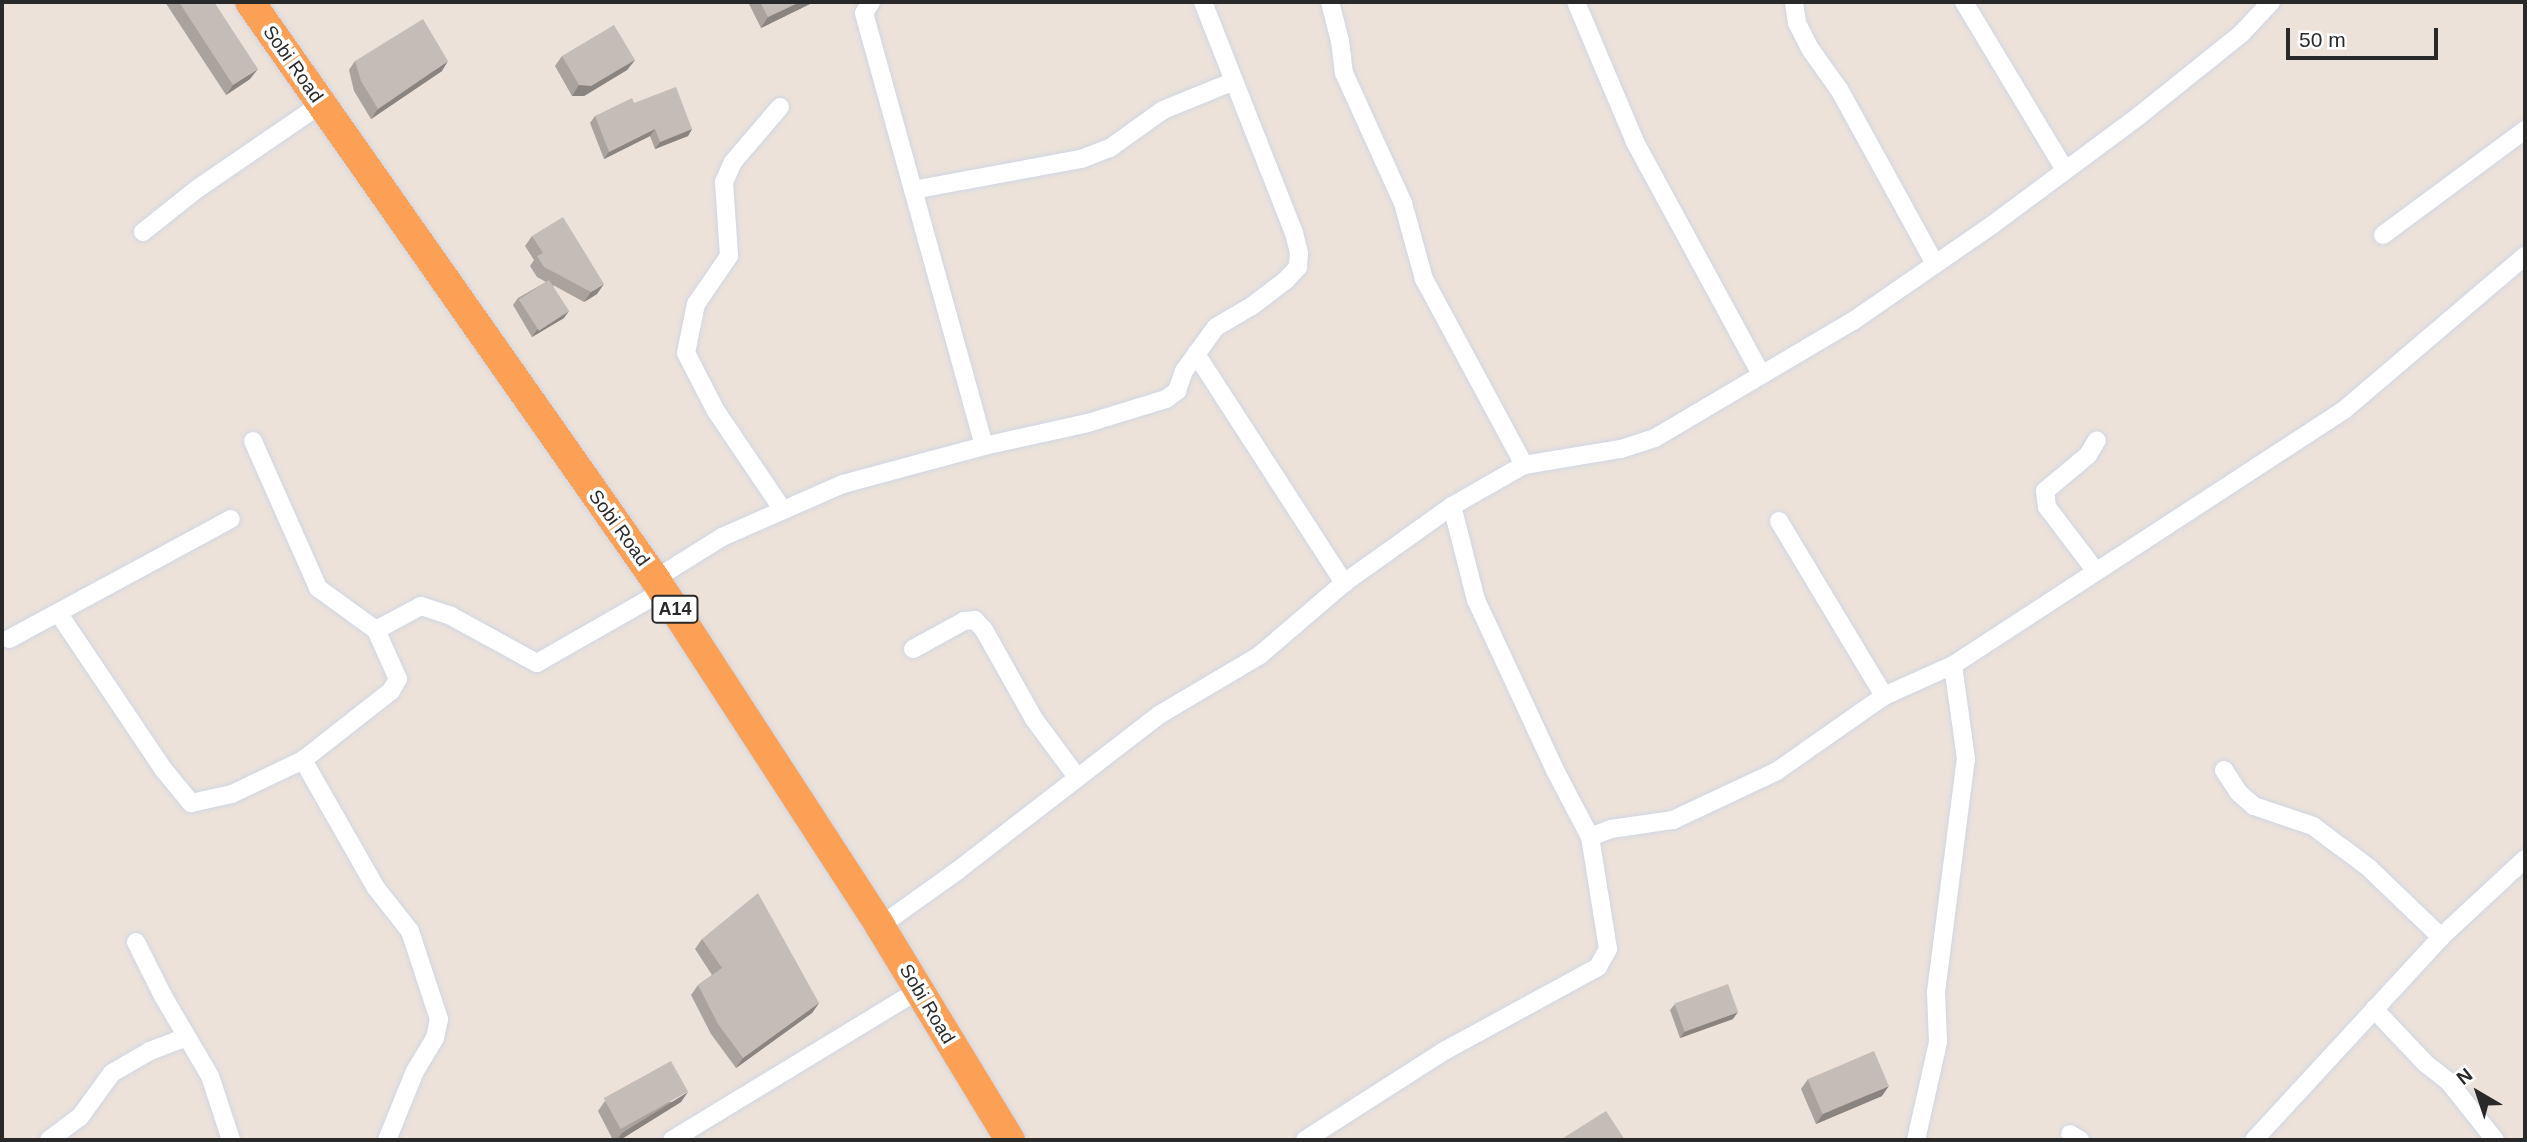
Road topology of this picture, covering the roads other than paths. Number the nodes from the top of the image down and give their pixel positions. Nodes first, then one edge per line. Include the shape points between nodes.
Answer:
1 (250, 2) edge
2 (871, 2) edge
3 (1203, 2) edge
4 (1330, 2) edge
5 (1576, 2) edge
6 (1794, 2) edge
7 (1964, 2) edge
8 (2271, 2) edge
9 (1232, 82) junction
10 (313, 92) junction
11 (780, 107) dead end
12 (2525, 130) edge
13 (2064, 170) junction
14 (913, 190) junction
15 (143, 232) dead end
16 (2383, 235) dead end
17 (2525, 256) edge
18 (1935, 264) junction
19 (1196, 354) junction
20 (1761, 374) junction
21 (2097, 440) dead end
22 (253, 441) dead end
23 (984, 446) junction
24 (1524, 465) junction
25 (1452, 506) junction
26 (782, 509) junction
27 (231, 519) dead end
28 (1779, 521) dead end
29 (2095, 570) junction
30 (1344, 583) junction
31 (659, 585) junction
32 (59, 614) junction
33 (376, 630) junction
34 (9, 639) dead end
35 (913, 649) dead end
36 (1954, 665) junction
37 (1884, 696) junction
38 (303, 760) junction
39 (2224, 770) dead end
40 (1077, 776) junction
41 (1590, 837) junction
42 (2525, 859) edge
43 (880, 926) junction
44 (2441, 937) junction
45 (136, 942) dead end
46 (919, 990) junction
47 (2374, 1009) junction
48 (186, 1037) junction
49 (49, 1140) edge
50 (231, 1140) edge
51 (387, 1140) edge
52 (672, 1140) edge
53 (1010, 1140) edge
54 (1305, 1140) edge
55 (1916, 1140) edge
56 (2254, 1140) edge
57 (2495, 1140) edge

1 - 10 highway, Sobi Road / A14
2 - 14 street via 864,13
3 - 9 street
4 - 24 street via 1344,73 1403,203 1424,279
5 - 20 street via 1635,142
6 - 18 street via 1797,23 1811,50 1840,91
7 - 13 street
8 - 13 street via 2241,34
9 - 14 street via 1163,110 1110,148 1081,159
9 - 19 street via 1294,233 1298,267 1272,292 1216,327
10 - 15 street
10 - 31 highway, Sobi Road / A14
11 - 26 street via 733,162 724,182 729,256 696,304 686,353 696,379
12 - 16 street
13 - 18 street
14 - 23 street
17 - 29 street via 2344,410
18 - 20 street via 1853,321
19 - 23 street via 1177,391 1166,399 1088,423
19 - 30 street
20 - 24 street via 1655,438 1621,449
21 - 29 street via 2088,455 2045,491 2047,507
22 - 33 street via 318,588
23 - 26 street via 842,484
24 - 25 street
25 - 30 street
25 - 41 street via 1476,600
26 - 31 street via 722,537
27 - 32 street
28 - 37 street
29 - 36 street
30 - 40 street via 1260,655 1159,715
31 - 33 street via 537,663 451,616 421,606
31 - 43 highway, Sobi Road / A14
32 - 34 street
32 - 38 street via 191,803 232,794
33 - 38 street via 398,679 391,691
35 - 40 street via 964,621 975,620 1034,719
36 - 37 street
36 - 55 street via 1966,759 1936,992 1938,1042
37 - 41 street via 1777,771 1673,820 1611,829
38 - 51 street via 376,888 410,931 439,1019 435,1038 415,1071
39 - 44 street via 2254,806 2313,826 2370,869
40 - 43 street
41 - 54 street via 1608,949 1598,967 1446,1050
42 - 44 street
43 - 46 highway, Sobi Road / A14
44 - 47 street
45 - 48 street
46 - 52 street
46 - 53 highway, Sobi Road / A14
47 - 56 street
47 - 57 street via 2449,1082
48 - 49 street via 112,1073 80,1117
48 - 50 street via 210,1076

